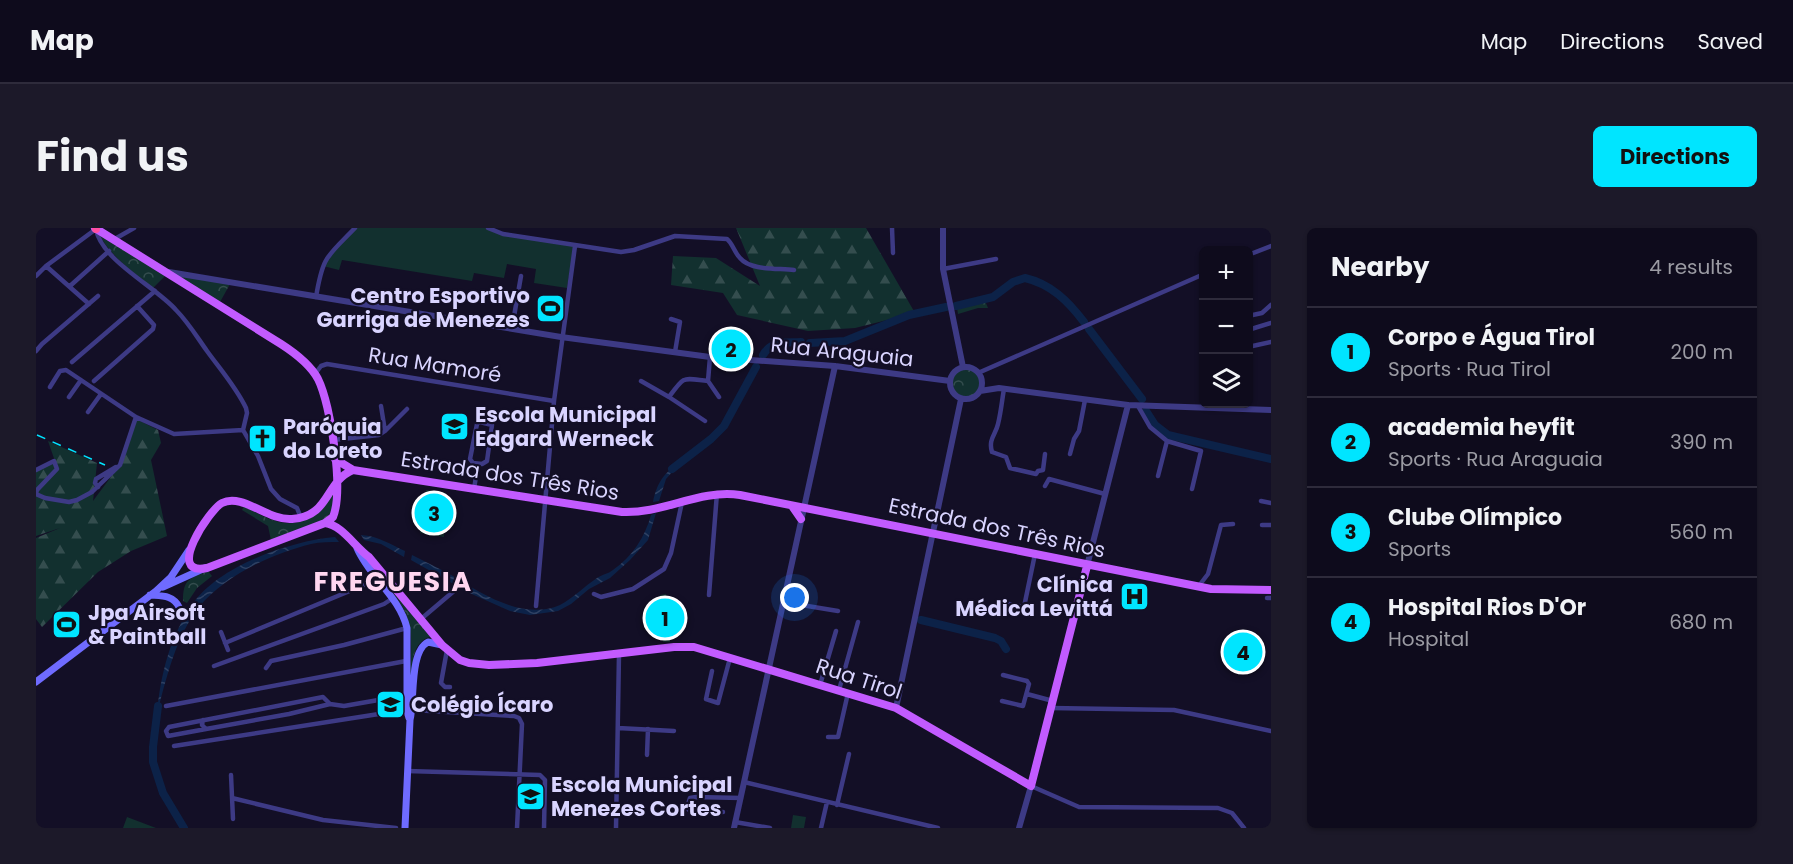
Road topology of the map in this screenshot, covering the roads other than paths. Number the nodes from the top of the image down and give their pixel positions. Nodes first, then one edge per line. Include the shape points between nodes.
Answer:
1 (96, 228) edge
2 (134, 228) edge
3 (355, 228) edge
4 (488, 228) edge
5 (892, 228) edge
6 (943, 228) edge
7 (113, 240) junction
8 (575, 246) junction
9 (1271, 246) edge
10 (109, 251) junction
11 (892, 253) dead end
12 (1253, 253) edge
13 (996, 259) dead end
14 (46, 266) junction
15 (943, 269) junction
16 (794, 270) dead end
17 (36, 276) edge
18 (521, 276) dead end
19 (1199, 276) edge
20 (183, 279) junction
21 (70, 286) junction
22 (155, 291) junction
23 (98, 296) dead end
24 (316, 297) junction
25 (88, 304) junction
26 (1271, 305) edge
27 (137, 306) junction
28 (1268, 310) edge
29 (1253, 315) edge
30 (671, 319) dead end
31 (1271, 322) edge
32 (512, 328) junction
33 (1253, 328) edge
34 (561, 337) junction
35 (1271, 342) edge
36 (39, 344) edge
37 (1253, 346) edge
38 (36, 351) edge
39 (675, 352) junction
40 (710, 357) junction
41 (72, 362) dead end
42 (835, 366) junction
43 (963, 367) junction
44 (315, 375) junction
45 (980, 376) junction
46 (81, 380) junction
47 (94, 381) dead end
48 (640, 381) dead end
49 (708, 381) junction
50 (950, 381) junction
51 (50, 387) dead end
52 (1001, 388) junction
53 (980, 392) junction
54 (101, 394) junction
55 (69, 397) dead end
56 (669, 397) junction
57 (718, 398) dead end
58 (961, 399) junction
59 (1085, 400) junction
60 (554, 401) junction
61 (1128, 405) junction
62 (381, 406) dead end
63 (1138, 406) junction
64 (407, 409) dead end
65 (1271, 410) edge
66 (88, 412) dead end
67 (136, 417) junction
68 (705, 421) dead end
69 (243, 430) junction
70 (385, 431) junction
71 (515, 436) dead end
72 (551, 439) junction
73 (333, 440) junction
74 (1167, 441) junction
75 (1045, 454) dead end
76 (1070, 454) dead end
77 (335, 459) junction
78 (478, 464) junction
79 (36, 470) edge
80 (353, 470) junction
81 (1158, 476) dead end
82 (337, 480) junction
83 (1045, 486) dead end
84 (474, 489) junction
85 (1192, 489) dead end
86 (717, 493) junction
87 (1105, 494) junction
88 (545, 501) junction
89 (1261, 501) dead end
90 (682, 502) junction
91 (1271, 502) edge
92 (792, 506) junction
93 (804, 508) junction
94 (302, 518) junction
95 (801, 519) junction
96 (325, 523) junction
97 (1233, 524) dead end
98 (1262, 525) dead end
99 (1271, 525) edge
100 (933, 534) junction
101 (357, 548) junction
102 (1091, 549) junction
103 (189, 550) junction
104 (1035, 554) junction
105 (1075, 563) junction
106 (1087, 566) junction
107 (207, 568) junction
108 (1208, 574) junction
109 (376, 579) junction
110 (1198, 587) junction
111 (1211, 589) junction
112 (1271, 590) edge
113 (454, 591) dead end
114 (153, 593) junction
115 (594, 594) dead end
116 (709, 595) dead end
117 (393, 598) junction
118 (783, 602) junction
119 (1004, 603) dead end
120 (536, 606) dead end
121 (179, 607) dead end
122 (838, 611) dead end
123 (421, 619) junction
124 (858, 622) dead end
125 (407, 628) junction
126 (836, 630) dead end
127 (221, 632) dead end
128 (225, 643) junction
129 (444, 647) junction
130 (228, 650) dead end
131 (619, 654) junction
132 (730, 658) junction
133 (406, 661) junction
134 (214, 666) dead end
135 (266, 668) dead end
136 (769, 670) junction
137 (712, 671) dead end
138 (1003, 675) dead end
139 (36, 681) edge
140 (820, 685) junction
141 (450, 687) dead end
142 (839, 690) junction
143 (848, 693) junction
144 (1027, 694) junction
145 (410, 695) junction
146 (1002, 701) dead end
147 (330, 704) junction
148 (1052, 704) junction
149 (166, 706) dead end
150 (896, 708) junction
151 (410, 710) junction
152 (203, 720) junction
153 (618, 728) junction
154 (206, 729) junction
155 (648, 729) junction
156 (674, 731) dead end
157 (1271, 731) edge
158 (828, 737) dead end
159 (174, 746) dead end
160 (849, 754) dead end
161 (647, 755) dead end
162 (1036, 767) junction
163 (407, 771) junction
164 (519, 773) junction
165 (231, 775) dead end
166 (744, 782) junction
167 (1025, 784) junction
168 (232, 798) junction
169 (741, 798) junction
170 (827, 802) junction
171 (837, 805) junction
172 (723, 812) dead end
173 (233, 819) dead end
174 (734, 825) edge
175 (396, 828) edge
176 (405, 828) edge
177 (517, 828) edge
178 (544, 828) edge
179 (616, 828) edge
180 (770, 828) edge
181 (821, 828) edge
182 (938, 828) edge
183 (1019, 828) edge
184 (1244, 828) edge

1 - 7 main road
1 - 10 street via 99,240
1 - 14 street
2 - 7 street
3 - 24 street via 326,257
4 - 8 street
5 - 11 street
6 - 15 street
7 - 20 main road
8 - 16 street via 621,252 675,236 728,239 745,263
8 - 34 street
9 - 12 street
10 - 21 street
10 - 22 street
13 - 15 street
14 - 17 street
14 - 21 street
15 - 43 street
18 - 32 street
19 - 45 street
20 - 24 street, Rua Araguaia
20 - 44 main road via 300,357
21 - 25 street
22 - 27 street
22 - 69 street via 178,312 243,401 247,412
23 - 25 street
24 - 32 street, Rua Araguaia
25 - 36 street
26 - 28 street
27 - 41 street
27 - 47 street via 154,325 153,329
28 - 29 street
30 - 39 street via 680,322
31 - 33 street
32 - 34 street, Rua Araguaia
34 - 39 street, Rua Araguaia
34 - 60 street
35 - 37 street
36 - 38 street
39 - 40 street, Rua Araguaia
40 - 42 street, Rua Araguaia
40 - 49 street
42 - 50 street, Rua Araguaia
42 - 93 street
43 - 45 street
43 - 50 street via 954,372
44 - 60 street, Rua Mamoré via 327,364
44 - 73 main road via 323,390
45 - 52 street
45 - 53 street
46 - 51 street via 62,370
46 - 54 street
46 - 55 street
48 - 56 street
49 - 56 street via 684,378
49 - 57 street
50 - 58 street via 952,392
52 - 53 street
52 - 59 street
52 - 75 street via 992,452 1006,457 1013,469 1036,474 1043,470
53 - 58 street via 972,399
54 - 66 street
54 - 67 street
56 - 68 street
58 - 100 street
59 - 61 street
59 - 76 street
60 - 72 street
61 - 63 street
61 - 87 street
62 - 70 street
63 - 65 street
63 - 74 street via 1150,427
64 - 70 street
67 - 69 street via 174,434
67 - 79 street via 120,465 96,478 98,487 86,496 69,502 38,496 36,492 57,465 54,461
69 - 94 street via 271,489 297,508
70 - 73 street
71 - 72 street
72 - 88 street
73 - 77 main road
74 - 81 street
74 - 85 street via 1201,451
77 - 80 main road, Estrada dos Três Rios
77 - 82 main road
78 - 78 street via 470,459 480,422 492,427 487,461
78 - 84 street
80 - 82 main road
80 - 84 main road, Estrada dos Três Rios
82 - 94 main road via 321,505
82 - 96 main road via 335,513
83 - 87 street via 1049,479
84 - 88 main road, Estrada dos Três Rios
86 - 90 main road, Estrada dos Três Rios
86 - 92 main road, Estrada dos Três Rios
86 - 116 street
87 - 102 street
88 - 90 main road, Estrada dos Três Rios via 631,512
88 - 120 street
89 - 91 street
90 - 115 street via 672,553 664,569 633,589 601,597
92 - 93 main road, Estrada dos Três Rios
92 - 95 main road
93 - 95 street
93 - 100 main road, Estrada dos Três Rios
94 - 103 main road via 284,519 236,500 225,501 214,508
95 - 118 street
96 - 101 main road via 339,528
96 - 107 main road
97 - 108 street via 1221,525
98 - 99 street
100 - 104 main road, Estrada dos Três Rios
100 - 150 street
101 - 109 main road
101 - 123 main road
102 - 105 street
102 - 106 street
103 - 107 main road via 191,565
103 - 114 main road via 171,577
104 - 105 main road, Estrada dos Três Rios
104 - 119 street via 1024,607
105 - 106 main road, Estrada dos Três Rios
106 - 110 main road, Estrada dos Três Rios
106 - 148 main road
107 - 114 main road
108 - 110 street
108 - 111 street
109 - 117 main road
109 - 128 street
110 - 111 main road, Estrada dos Três Rios
111 - 112 main road, Estrada dos Três Rios
113 - 123 street
114 - 121 main road via 169,597
114 - 139 main road
117 - 125 main road
117 - 134 street
118 - 122 street
118 - 136 street
123 - 129 main road
124 - 142 street
125 - 133 main road
125 - 135 street via 271,661
126 - 140 street
127 - 128 street
128 - 130 street
129 - 131 main road, Rua Tirol via 469,663 489,665
129 - 141 street via 441,683
129 - 145 main road via 430,642 419,650
131 - 132 main road, Rua Tirol via 685,646
131 - 153 street
132 - 136 main road, Rua Tirol
132 - 137 street via 718,703 706,699
133 - 145 main road
133 - 149 street
136 - 140 main road, Rua Tirol
136 - 166 street
138 - 144 street via 1028,682
140 - 142 main road, Rua Tirol
142 - 143 main road, Rua Tirol
143 - 150 main road, Rua Tirol
143 - 158 street via 838,737
144 - 146 street via 1023,706
144 - 148 street
145 - 147 street via 344,706
145 - 151 main road
147 - 152 street via 323,697
147 - 154 street
148 - 157 street via 1174,710
148 - 162 main road
150 - 167 main road, Rua Tirol
151 - 159 street
151 - 163 main road
151 - 164 street via 517,717 522,724
152 - 154 street
152 - 154 street via 167,727 166,734
153 - 155 street
153 - 179 street
155 - 156 street
155 - 161 street
160 - 171 street
162 - 167 main road
162 - 167 main road
163 - 164 street
163 - 176 main road
164 - 177 street
164 - 178 street via 540,775 545,780
165 - 168 street
166 - 169 street
166 - 170 street
167 - 183 street
167 - 184 street, Rua Tirol via 1079,807 1218,808 1232,813
168 - 173 street
168 - 175 street via 323,820
169 - 172 street via 690,798 687,808
169 - 174 street
170 - 171 street
170 - 181 street
171 - 182 street
174 - 180 street

